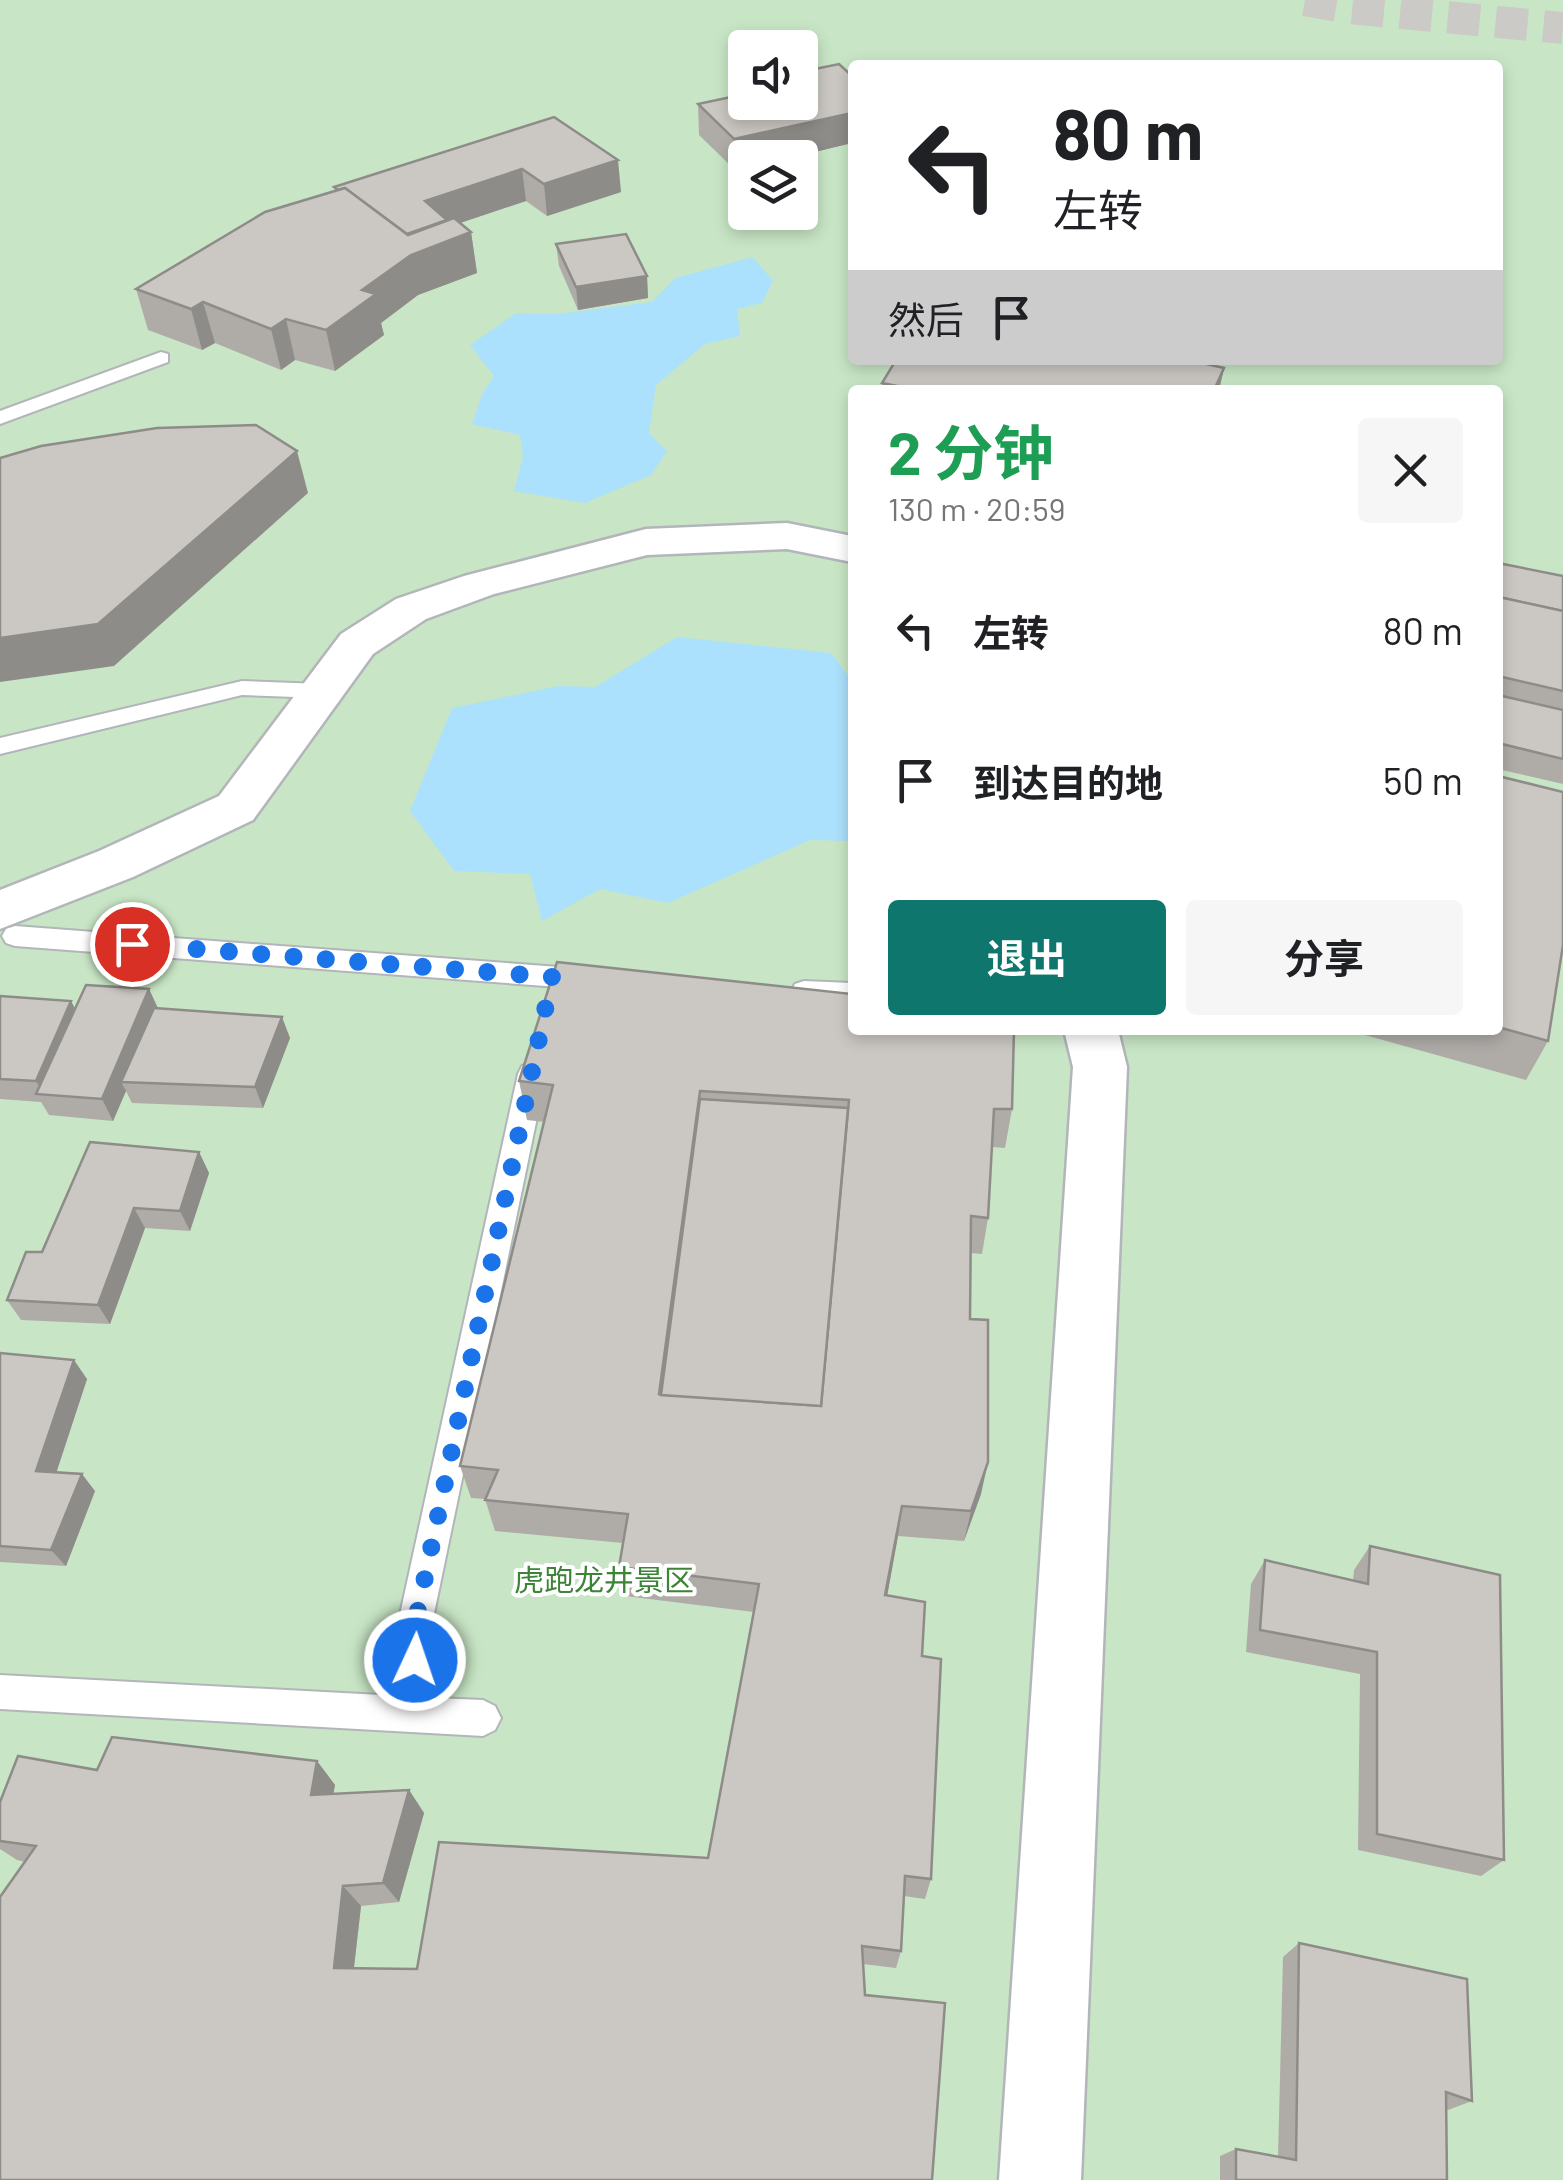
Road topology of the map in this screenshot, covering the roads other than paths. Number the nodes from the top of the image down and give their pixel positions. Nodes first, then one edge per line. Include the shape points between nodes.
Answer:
1 (161, 358) dead end
2 (0, 418) edge
3 (848, 549) edge
4 (322, 691) junction
5 (0, 746) edge
6 (7, 923) edge
7 (552, 977) junction
8 (608, 980) edge
9 (778, 989) edge
10 (848, 993) edge
11 (1092, 1035) edge
12 (0, 1692) edge
13 (419, 1714) junction
14 (483, 1718) dead end
15 (1040, 2180) edge

1 - 2 lane
3 - 4 street via 787,536 646,542 479,585 412,609 357,644
4 - 5 lane via 242,688
4 - 6 street via 236,808
6 - 7 lane
7 - 8 lane
7 - 13 lane via 413,1634
9 - 10 lane
11 - 15 street via 1100,1067
12 - 13 lane
13 - 14 lane

